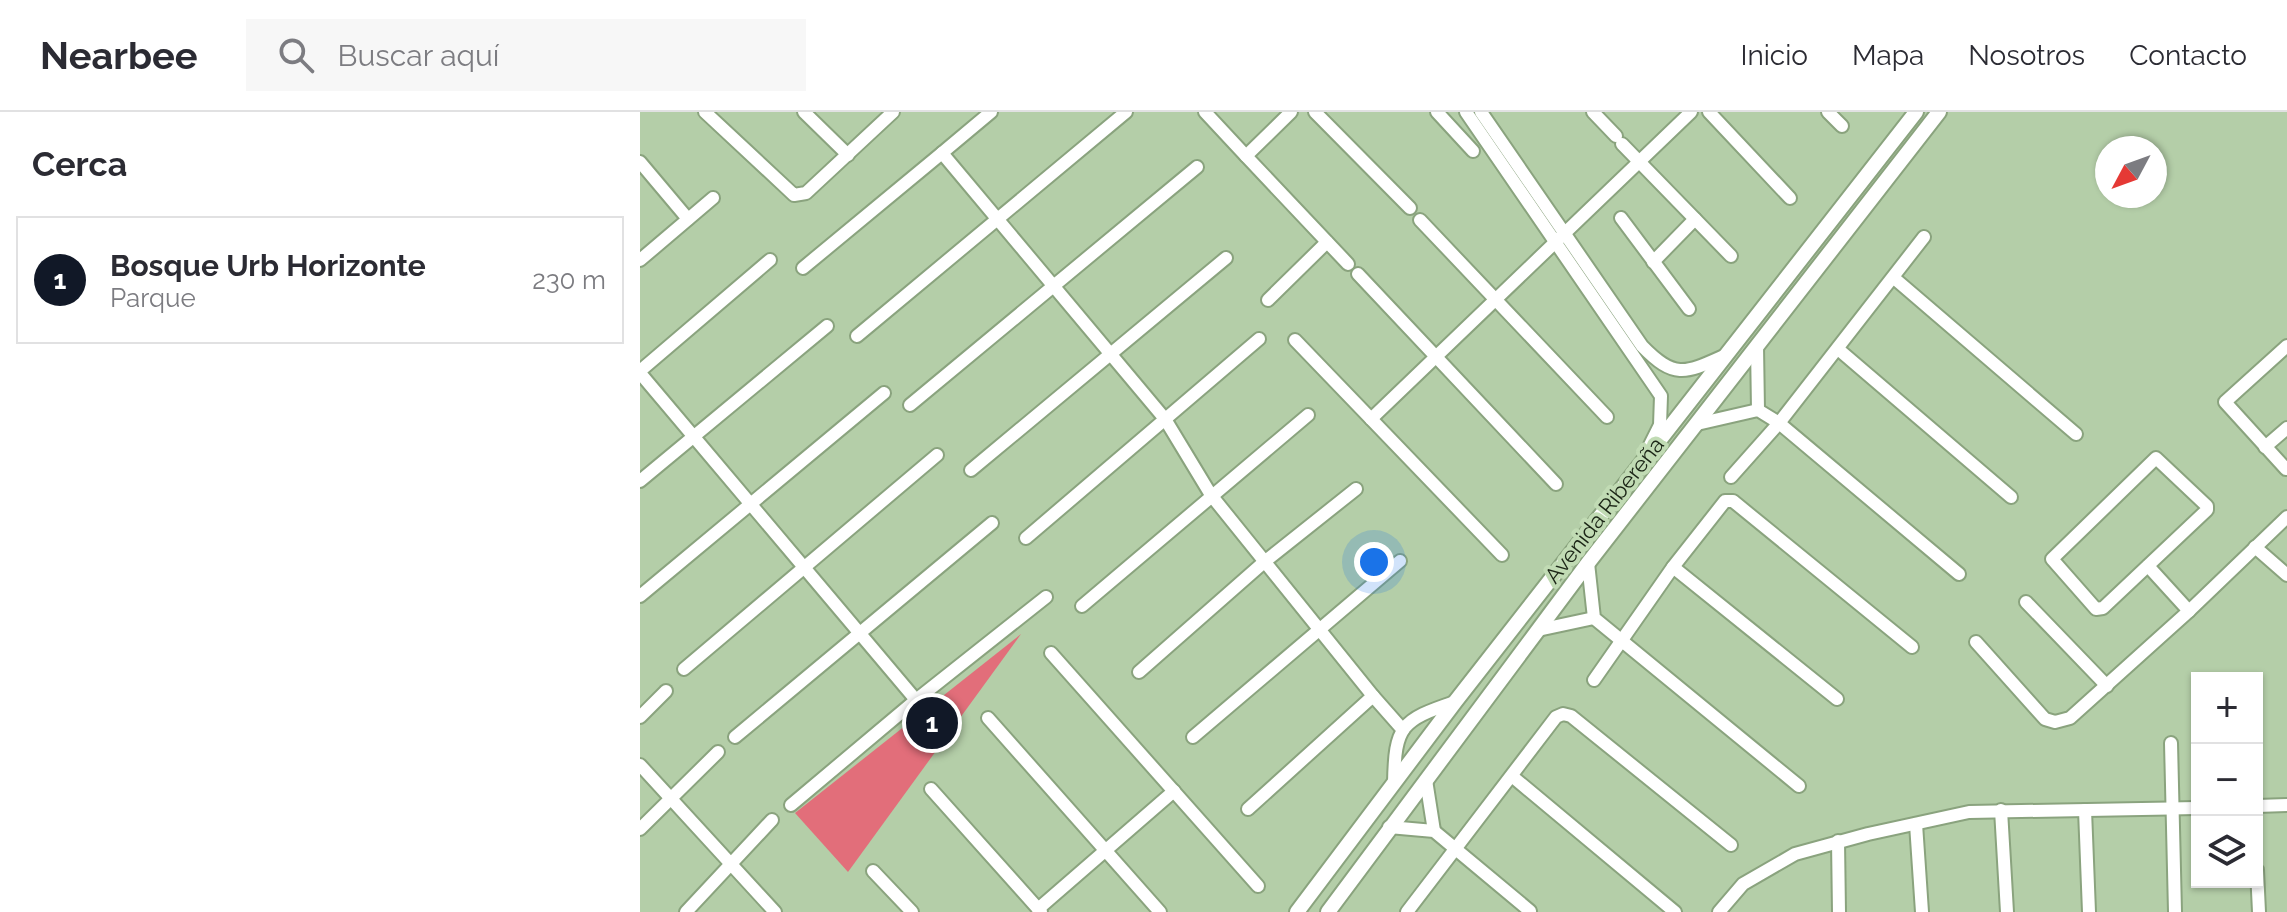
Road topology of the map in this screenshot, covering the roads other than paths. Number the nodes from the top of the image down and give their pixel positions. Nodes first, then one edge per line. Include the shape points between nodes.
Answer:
1 (705, 112) edge
2 (804, 112) edge
3 (893, 112) edge
4 (991, 112) edge
5 (1126, 112) edge
6 (1205, 112) edge
7 (1291, 112) edge
8 (1315, 112) edge
9 (1437, 112) edge
10 (1466, 112) edge
11 (1481, 112) edge
12 (1593, 112) edge
13 (1691, 112) edge
14 (1709, 112) edge
15 (1828, 112) edge
16 (1916, 112) edge
17 (1939, 112) edge
18 (1842, 126) dead end
19 (1473, 151) dead end
20 (942, 153) junction
21 (848, 155) junction
22 (1246, 156) junction
23 (640, 162) edge
24 (1639, 162) junction
25 (1197, 167) dead end
26 (713, 198) dead end
27 (1790, 198) dead end
28 (1410, 208) dead end
29 (997, 217) junction
30 (1621, 218) dead end
31 (688, 219) junction
32 (1695, 219) junction
33 (1420, 220) dead end
34 (1560, 235) junction
35 (1924, 237) dead end
36 (1327, 242) junction
37 (1731, 256) dead end
38 (1226, 258) dead end
39 (640, 260) edge
40 (770, 260) dead end
41 (1653, 262) junction
42 (1348, 264) dead end
43 (803, 268) dead end
44 (1358, 274) dead end
45 (1894, 278) junction
46 (1054, 285) junction
47 (1496, 298) junction
48 (1268, 300) dead end
49 (1689, 309) dead end
50 (827, 326) dead end
51 (857, 336) dead end
52 (1259, 339) dead end
53 (1295, 340) dead end
54 (1757, 346) junction
55 (2287, 346) edge
56 (1838, 349) junction
57 (1111, 351) junction
58 (1728, 354) junction
59 (1434, 356) junction
60 (640, 372) edge
61 (1677, 372) junction
62 (884, 393) dead end
63 (1661, 396) junction
64 (910, 405) dead end
65 (1758, 410) junction
66 (1308, 415) dead end
67 (1607, 417) dead end
68 (1165, 419) junction
69 (1371, 419) junction
70 (1779, 423) junction
71 (1697, 424) junction
72 (2287, 428) edge
73 (2076, 434) dead end
74 (693, 437) junction
75 (2265, 447) junction
76 (937, 455) dead end
77 (1641, 462) junction
78 (2286, 469) edge
79 (971, 470) dead end
80 (1731, 477) dead end
81 (640, 481) edge
82 (1556, 484) dead end
83 (1356, 489) dead end
84 (1211, 495) junction
85 (2011, 497) dead end
86 (751, 507) junction
87 (2287, 517) edge
88 (992, 523) dead end
89 (1026, 538) dead end
90 (2255, 547) junction
91 (1502, 555) dead end
92 (1400, 561) dead end
93 (1263, 563) junction
94 (1588, 563) junction
95 (2148, 566) junction
96 (1673, 567) junction
97 (803, 568) junction
98 (1959, 574) dead end
99 (2286, 574) edge
100 (640, 596) edge
101 (1046, 597) dead end
102 (2026, 602) dead end
103 (1082, 606) dead end
104 (2189, 611) junction
105 (1594, 618) junction
106 (1538, 630) junction
107 (1317, 631) junction
108 (858, 634) junction
109 (1976, 642) dead end
110 (1621, 643) junction
111 (1912, 647) dead end
112 (1051, 653) dead end
113 (684, 669) dead end
114 (1139, 672) dead end
115 (1594, 680) dead end
116 (2107, 686) junction
117 (666, 691) dead end
118 (1373, 696) junction
119 (1837, 699) dead end
120 (916, 700) junction
121 (1455, 702) junction
122 (640, 717) edge
123 (988, 718) dead end
124 (1403, 730) junction
125 (735, 737) dead end
126 (1193, 737) dead end
127 (2171, 743) dead end
128 (718, 752) dead end
129 (640, 765) edge
130 (1513, 777) junction
131 (1426, 780) junction
132 (1394, 783) junction
133 (1799, 786) dead end
134 (931, 789) dead end
135 (1174, 791) junction
136 (671, 799) junction
137 (791, 805) dead end
138 (2287, 805) edge
139 (2263, 806) edge
140 (2172, 808) junction
141 (2191, 808) edge
142 (1248, 809) dead end
143 (2001, 810) junction
144 (2085, 810) junction
145 (772, 820) dead end
146 (1916, 824) junction
147 (1389, 827) junction
148 (640, 829) edge
149 (1434, 831) junction
150 (1838, 841) junction
151 (1731, 845) dead end
152 (1457, 848) junction
153 (1104, 849) junction
154 (730, 863) junction
155 (873, 871) dead end
156 (1258, 886) dead end
157 (2258, 888) edge
158 (1039, 910) edge
159 (1530, 911) edge
160 (686, 912) edge
161 (775, 912) edge
162 (912, 912) edge
163 (1160, 912) edge
164 (1297, 912) edge
165 (1328, 912) edge
166 (1407, 912) edge
167 (1675, 912) edge
168 (1719, 912) edge
169 (1839, 912) edge
170 (1922, 912) edge
171 (2007, 912) edge
172 (2089, 912) edge
173 (2175, 912) edge
174 (2259, 912) edge

1 - 21 street via 794,195 806,193
2 - 21 street
3 - 21 street
4 - 20 street
5 - 29 street
6 - 22 street
7 - 22 street
8 - 28 street
9 - 19 street
10 - 34 street
11 - 34 street
12 - 24 street
13 - 24 street
14 - 27 street
15 - 18 street
16 - 58 street, Avenida Ribereña
17 - 54 street, Avenida Ribereña
20 - 29 street
20 - 43 street
22 - 36 street
23 - 31 street
24 - 32 street
24 - 34 street
25 - 46 street
26 - 31 street
29 - 46 street
29 - 51 street
30 - 41 street
31 - 39 street
32 - 37 street
32 - 41 street
33 - 47 street
34 - 47 street
34 - 61 street via 1642,346
34 - 63 street
35 - 45 street
36 - 42 street
36 - 48 street
38 - 57 street
40 - 60 street
41 - 49 street
44 - 59 street
45 - 56 street
45 - 73 street
46 - 57 street
46 - 64 street
47 - 59 street
47 - 67 street
50 - 74 street
52 - 68 street
53 - 69 street
54 - 65 street
54 - 71 street, Avenida Ribereña
55 - 75 street via 2225,402
56 - 70 street
56 - 85 street
57 - 68 street
57 - 79 street
58 - 61 street
58 - 77 street, Avenida Ribereña
59 - 69 street
59 - 82 street
60 - 74 street
61 - 63 street
62 - 86 street
63 - 77 street via 1660,425
65 - 70 street
65 - 71 street
66 - 84 street
68 - 84 street
68 - 89 street
69 - 91 street
70 - 80 street
70 - 98 street
71 - 94 street, Avenida Ribereña
72 - 75 street
74 - 81 street
74 - 86 street
75 - 78 street
76 - 97 street
77 - 121 street, Avenida Ribereña
83 - 93 street
84 - 93 street
84 - 103 street
86 - 97 street
86 - 100 street
87 - 90 street
88 - 108 street
90 - 99 street
90 - 104 street
92 - 107 street
93 - 107 street
93 - 114 street
94 - 105 street
94 - 106 street, Avenida Ribereña
95 - 95 street via 2207,510 2156,458 2052,559 2100,610
95 - 104 street
96 - 110 street
96 - 111 street via 1720,505 1733,501
96 - 119 street
97 - 108 street
97 - 113 street
101 - 120 street
102 - 116 street
104 - 116 street
105 - 106 street
105 - 110 street
106 - 131 street, Avenida Ribereña
107 - 118 street
107 - 126 street
108 - 120 street
108 - 125 street
109 - 116 street via 2045,719 2070,718
110 - 115 street
110 - 133 street
112 - 135 street
117 - 122 street
118 - 124 street
118 - 142 street
120 - 137 street
121 - 124 street via 1423,712
121 - 132 street, Avenida Ribereña
123 - 153 street
124 - 132 street via 1394,742
127 - 140 street
128 - 136 street
129 - 136 street
130 - 151 street via 1556,717 1571,716
130 - 152 street
130 - 167 street
131 - 147 street, Avenida Ribereña
131 - 149 street
132 - 164 street, Avenida Ribereña
134 - 158 street
135 - 153 street
135 - 156 street
136 - 148 street
136 - 154 street
138 - 139 street
140 - 141 street
140 - 144 street
140 - 173 street
143 - 144 street
143 - 146 street
143 - 171 street
144 - 172 street
145 - 154 street
146 - 150 street
146 - 170 street
147 - 149 street
147 - 165 street, Avenida Ribereña
149 - 152 street
150 - 168 street via 1795,854 1743,884
150 - 169 street
152 - 159 street
152 - 166 street
153 - 158 street
153 - 163 street
154 - 160 street
154 - 161 street
155 - 162 street
157 - 174 street

